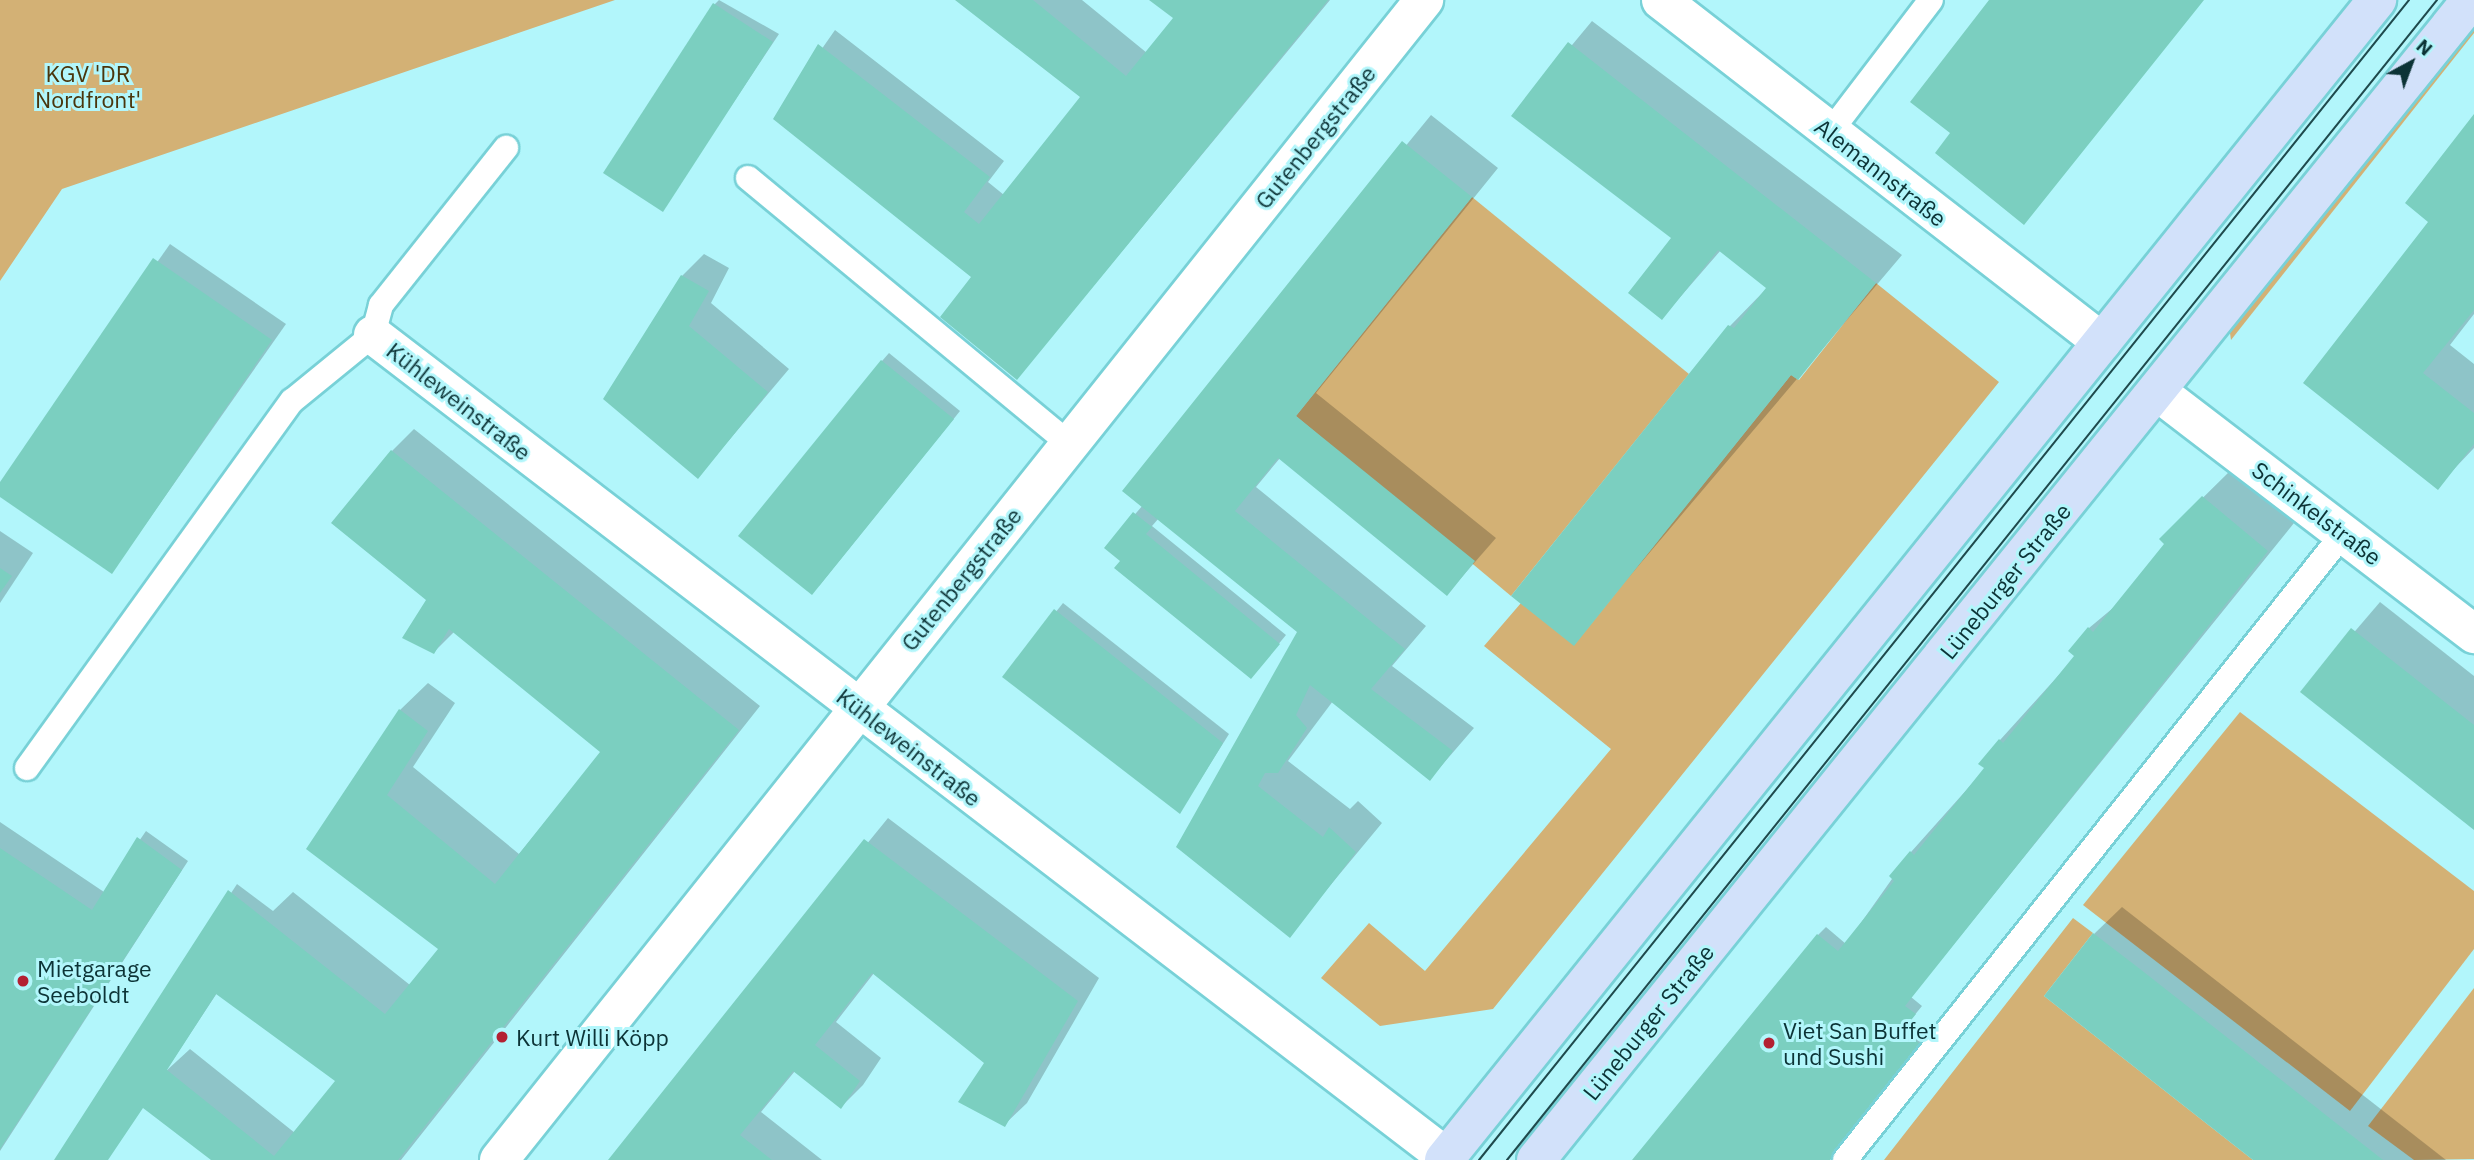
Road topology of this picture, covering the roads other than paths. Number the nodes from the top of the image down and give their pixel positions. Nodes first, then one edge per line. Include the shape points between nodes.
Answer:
1 (1424, 0) edge
2 (1661, 0) edge
3 (1931, 0) edge
4 (2377, 0) edge
5 (2471, 0) edge
6 (1830, 132) junction
7 (506, 148) dead end
8 (748, 178) dead end
9 (373, 335) junction
10 (2102, 342) junction
11 (2159, 393) junction
12 (1069, 444) junction
13 (2343, 534) junction
14 (2474, 634) edge
15 (858, 708) junction
16 (27, 768) dead end
17 (1445, 1159) edge
18 (499, 1160) edge
19 (1536, 1160) edge
20 (1845, 1160) edge

1 - 12 street, Gutenbergstraße
2 - 6 street, Alemannstraße
3 - 6 lane
4 - 10 main road
5 - 11 main road, Lüneburger Straße
6 - 10 street, Alemannstraße
7 - 9 lane via 381,305
8 - 12 lane
9 - 15 street, Kühleweinstraße
9 - 16 lane via 292,401
10 - 17 main road
11 - 13 street, Schinkelstraße
11 - 19 main road, Lüneburger Straße
12 - 15 street, Gutenbergstraße
13 - 14 street, Schinkelstraße
13 - 20 lane
15 - 17 street, Kühleweinstraße
15 - 18 street, Gutenbergstraße

